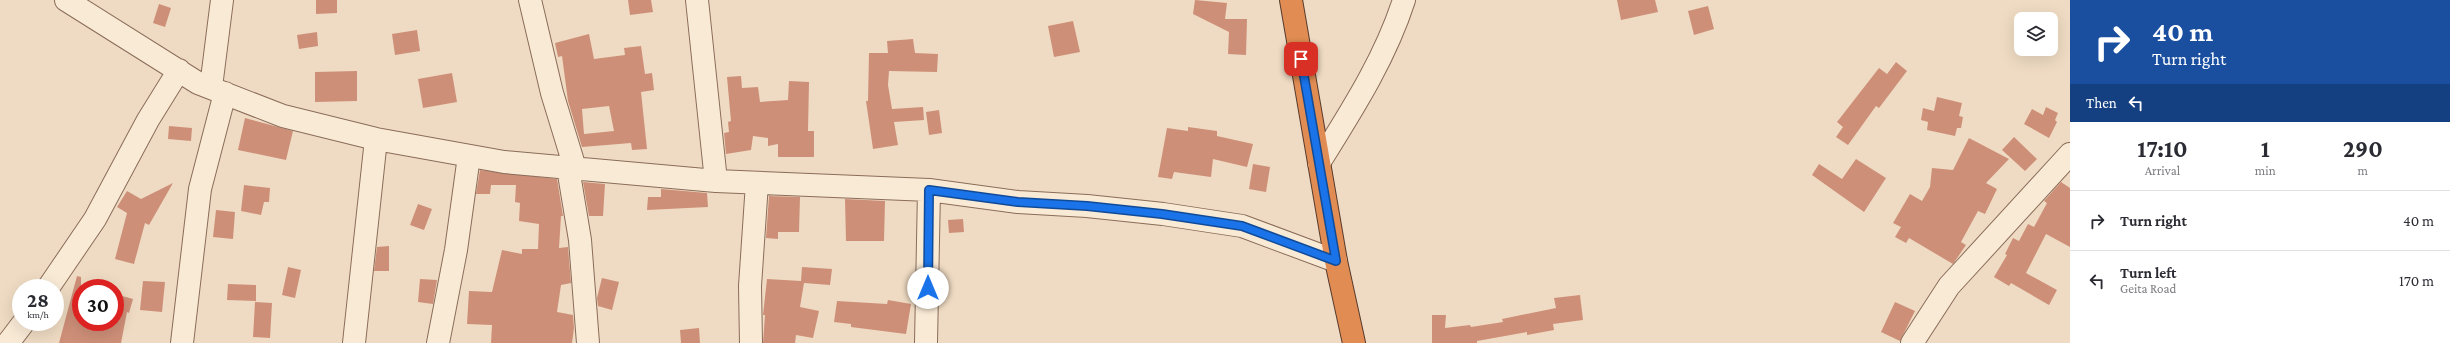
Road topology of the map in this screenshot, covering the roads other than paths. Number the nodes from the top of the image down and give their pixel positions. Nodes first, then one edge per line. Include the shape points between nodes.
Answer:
1 (66, 0) edge
2 (222, 0) edge
3 (530, 0) edge
4 (697, 0) edge
5 (1290, 0) edge
6 (1404, 0) edge
7 (179, 70) junction
8 (218, 90) junction
9 (376, 138) junction
10 (2070, 154) edge
11 (469, 156) junction
12 (1319, 163) junction
13 (571, 168) junction
14 (716, 180) junction
15 (757, 183) junction
16 (929, 190) junction
17 (1336, 261) junction
18 (54, 279) edge
19 (17, 331) edge
20 (8, 343) edge
21 (182, 343) edge
22 (354, 343) edge
23 (438, 343) edge
24 (588, 343) edge
25 (750, 343) edge
26 (926, 343) edge
27 (1354, 343) edge
28 (1912, 343) edge

1 - 7 street
2 - 8 street
3 - 13 street
4 - 14 street
5 - 12 highway
6 - 12 street via 1395,28 1369,83
7 - 8 street
7 - 18 street via 148,120 95,219
8 - 9 street via 283,116
8 - 21 street via 200,189
9 - 11 street
9 - 22 street
10 - 28 street via 1949,286
11 - 13 street
11 - 23 street via 456,250
12 - 17 highway
13 - 14 street
13 - 24 street
14 - 15 street
15 - 16 street
15 - 25 street via 750,286
16 - 17 street via 1018,202 1162,214 1242,226
16 - 26 street
17 - 27 highway
19 - 20 street

